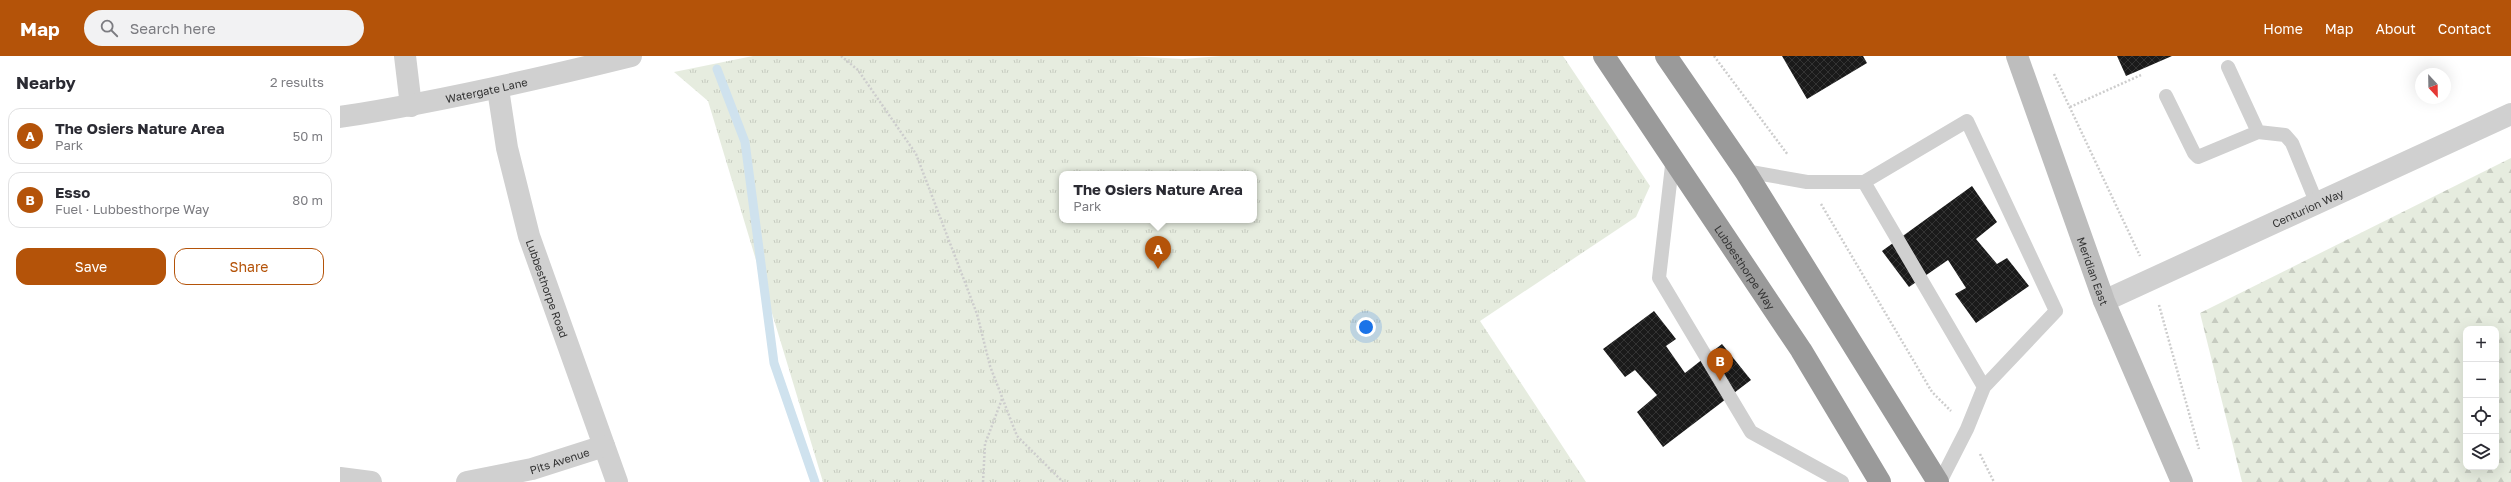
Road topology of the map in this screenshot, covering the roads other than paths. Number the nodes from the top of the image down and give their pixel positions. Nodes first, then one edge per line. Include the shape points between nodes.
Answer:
1 (405, 56) edge
2 (631, 56) edge
3 (1604, 56) edge
4 (1666, 56) edge
5 (2017, 56) edge
6 (2228, 66) dead end
7 (498, 89) junction
8 (2166, 96) dead end
9 (411, 106) junction
10 (2511, 114) edge
11 (340, 117) edge
12 (2258, 132) junction
13 (1673, 157) junction
14 (1745, 171) junction
15 (1864, 182) junction
16 (2317, 204) junction
17 (2104, 301) junction
18 (1984, 387) junction
19 (604, 446) junction
20 (340, 478) edge
21 (371, 482) edge
22 (467, 482) edge
23 (617, 482) edge
24 (1842, 482) edge
25 (1880, 482) edge
26 (1939, 482) edge
27 (2182, 482) edge

1 - 9 street
2 - 7 street, Watergate Lane
3 - 13 highway, Lubbesthorpe Way
4 - 14 highway
5 - 17 street, Meridian East
6 - 12 lane
7 - 9 street, Watergate Lane
7 - 19 street, Lubbesthorpe Road via 507,148 529,236
8 - 12 lane via 2198,157
9 - 11 street, Watergate Lane
10 - 16 street, Centurion Way
12 - 16 lane via 2285,135 2292,143
13 - 24 lane via 1659,278 1751,432
13 - 25 highway, Lubbesthorpe Way via 1801,350
14 - 15 lane via 1807,182
14 - 26 highway
15 - 18 lane
15 - 18 lane via 1967,121 2056,311
16 - 17 street, Centurion Way
17 - 27 street, Meridian East
18 - 26 lane via 1968,429
19 - 22 street, Pits Avenue via 532,469
19 - 23 street, Lubbesthorpe Road
20 - 21 street

